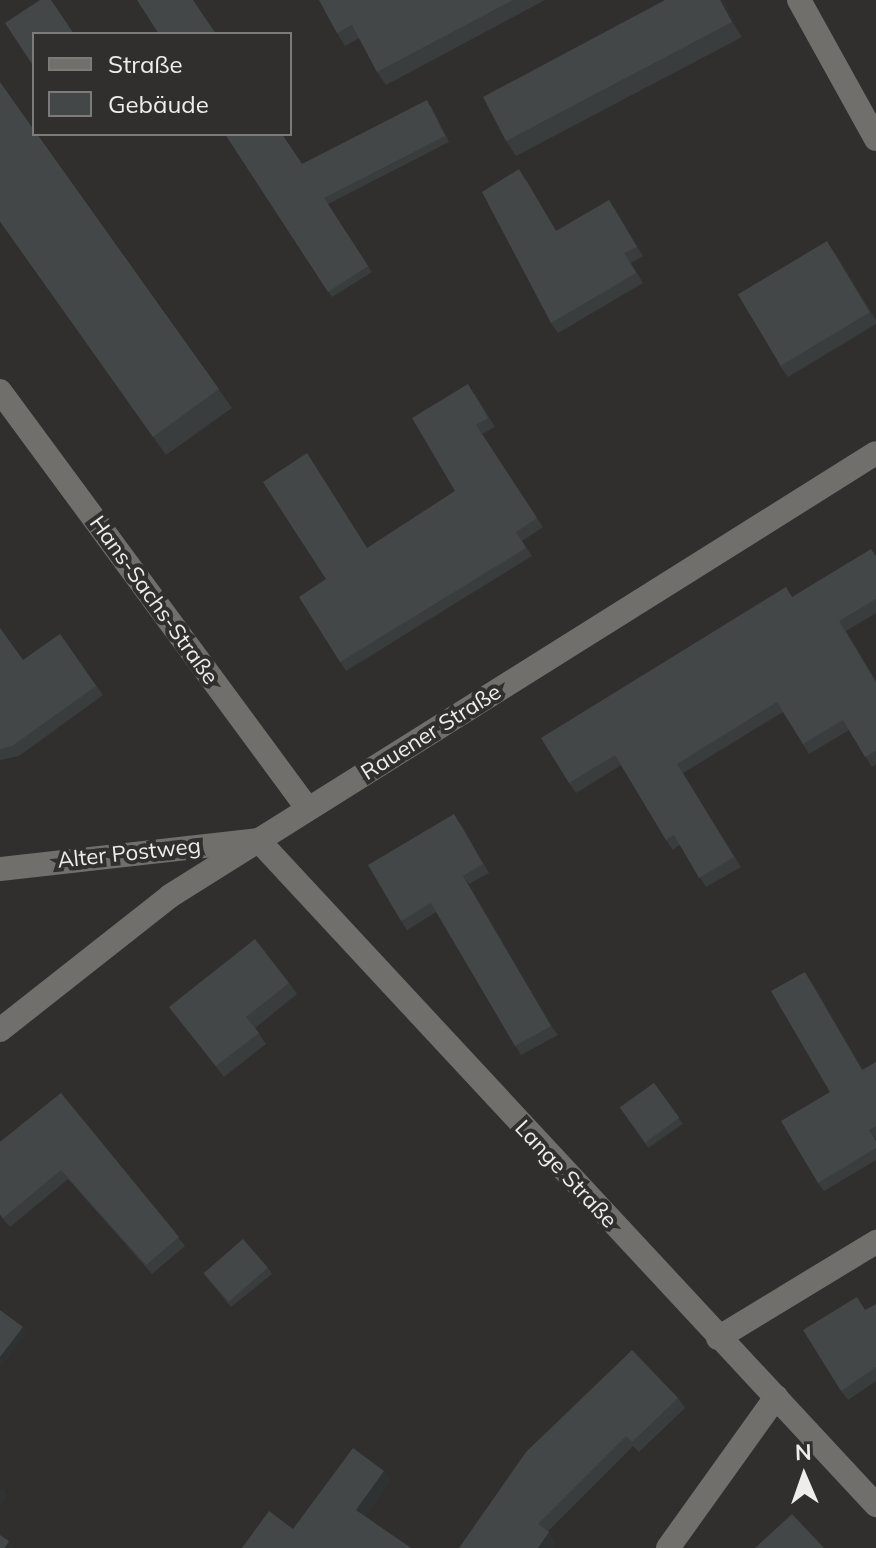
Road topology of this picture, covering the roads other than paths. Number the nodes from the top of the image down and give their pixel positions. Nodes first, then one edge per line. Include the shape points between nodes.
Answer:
1 (799, 0) edge
2 (876, 139) edge
3 (0, 391) edge
4 (876, 453) edge
5 (308, 809) junction
6 (258, 840) junction
7 (0, 869) edge
8 (0, 1030) edge
9 (876, 1242) edge
10 (718, 1338) junction
11 (776, 1397) junction
12 (876, 1505) edge
13 (668, 1548) edge

1 - 2 street
3 - 5 street, Hans-Sachs-Straße
4 - 5 street, Rauener Straße
5 - 6 street, Rauener Straße
6 - 7 street, Alter Postweg
6 - 8 street, Rauener Straße via 93,952
6 - 10 street, Lange Straße
9 - 10 street
10 - 11 street, Lange Straße
11 - 12 street, Lange Straße
11 - 13 street

